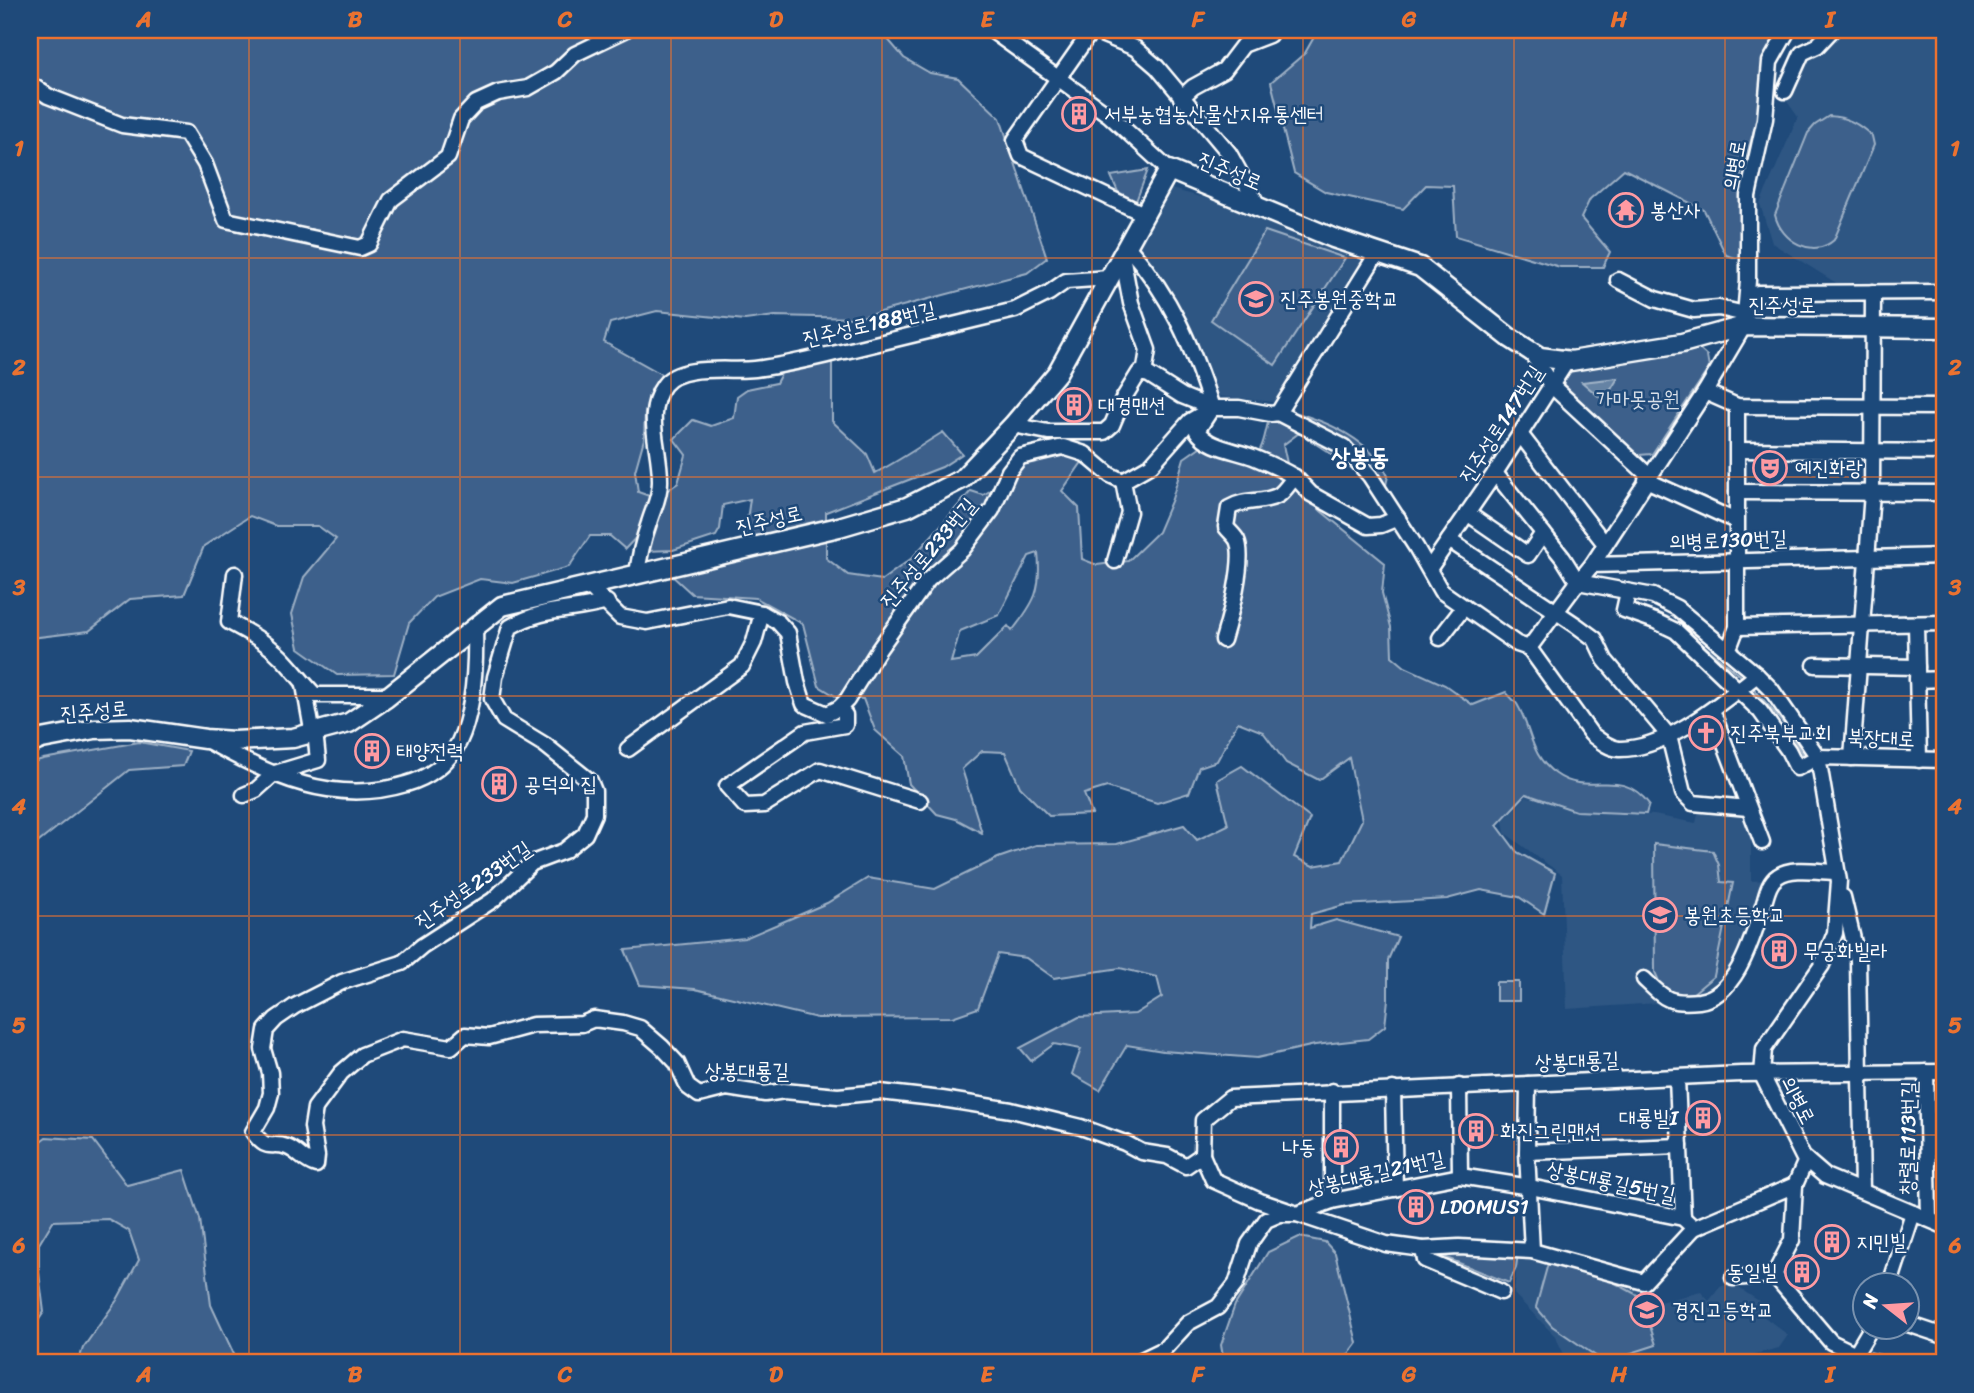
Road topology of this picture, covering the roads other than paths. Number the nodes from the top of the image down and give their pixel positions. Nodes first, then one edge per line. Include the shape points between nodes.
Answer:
1 (625, 30) edge
2 (991, 30) edge
3 (1092, 30) edge
4 (1272, 30) edge
5 (1788, 30) edge
6 (1832, 30) edge
7 (1060, 78) junction
8 (30, 84) edge
9 (1785, 91) dead end
10 (1181, 98) junction
11 (1169, 170) junction
12 (1260, 209) junction
13 (1146, 215) junction
14 (1124, 251) junction
15 (1378, 252) junction
16 (1109, 278) junction
17 (1618, 280) dead end
18 (1873, 292) junction
19 (1944, 292) edge
20 (1744, 320) junction
21 (1873, 328) junction
22 (1944, 328) edge
23 (1531, 352) junction
24 (1571, 361) junction
25 (1144, 374) junction
26 (1551, 385) junction
27 (1705, 392) junction
28 (1737, 406) junction
29 (1873, 406) junction
30 (1944, 407) edge
31 (1212, 408) junction
32 (1278, 413) junction
33 (1013, 425) junction
34 (1520, 434) junction
35 (1738, 450) junction
36 (1944, 452) edge
37 (1873, 453) junction
38 (1495, 473) junction
39 (1295, 477) junction
40 (1648, 478) junction
41 (1123, 481) junction
42 (1737, 492) junction
43 (1872, 493) junction
44 (1944, 493) edge
45 (1467, 513) junction
46 (1398, 518) junction
47 (1736, 521) junction
48 (1543, 533) junction
49 (1449, 540) junction
50 (1605, 544) junction
51 (1944, 556) edge
52 (1866, 557) junction
53 (1115, 561) dead end
54 (1736, 561) junction
55 (1592, 565) junction
56 (1429, 569) junction
57 (235, 575) dead end
58 (637, 575) junction
59 (1578, 582) junction
60 (589, 586) junction
61 (1628, 592) junction
62 (607, 603) junction
63 (1464, 607) junction
64 (1557, 612) junction
65 (762, 613) junction
66 (1944, 623) edge
67 (1916, 624) junction
68 (1862, 625) junction
69 (475, 626) junction
70 (1737, 627) junction
71 (1440, 638) dead end
72 (1223, 640) dead end
73 (1529, 648) junction
74 (1728, 651) junction
75 (1815, 665) dead end
76 (1859, 666) junction
77 (1917, 673) junction
78 (1757, 675) junction
79 (1944, 679) edge
80 (304, 685) junction
81 (1738, 690) junction
82 (389, 695) junction
83 (839, 708) junction
84 (1712, 710) junction
85 (311, 724) dead end
86 (1669, 736) junction
87 (205, 739) junction
88 (316, 741) dead end
89 (30, 744) edge
90 (628, 749) dead end
91 (1818, 757) junction
92 (1852, 758) junction
93 (1919, 760) junction
94 (1944, 760) edge
95 (275, 773) junction
96 (244, 795) dead end
97 (920, 801) dead end
98 (1748, 808) junction
99 (1762, 842) dead end
100 (1838, 876) junction
101 (1644, 979) dead end
102 (1926, 1072) junction
103 (1944, 1072) edge
104 (1858, 1073) junction
105 (1762, 1074) junction
106 (1676, 1078) junction
107 (1528, 1084) junction
108 (1458, 1086) junction
109 (1393, 1089) junction
110 (1332, 1091) junction
111 (255, 1126) joint
112 (1680, 1146) junction
113 (1527, 1152) junction
114 (1202, 1155) junction
115 (1806, 1160) junction
116 (1460, 1176) junction
117 (1795, 1185) junction
118 (1530, 1187) junction
119 (1395, 1189) junction
120 (1862, 1191) junction
121 (1332, 1201) junction
122 (1913, 1213) junction
123 (1297, 1214) junction
124 (1928, 1219) junction
125 (1688, 1223) junction
126 (1944, 1226) edge
127 (1423, 1249) junction
128 (1532, 1251) junction
129 (1895, 1270) edge
130 (1774, 1275) junction
131 (1733, 1278) dead end
132 (1501, 1292) dead end
133 (1922, 1329) edge
134 (1944, 1336) edge
135 (1864, 1340) edge
136 (1853, 1359) edge
137 (1135, 1363) edge

1 - 8 street via 575,54 528,88 498,93 476,103 461,119 448,157 391,200 369,244 360,248 226,220 205,164 186,133 122,125 48,96
2 - 7 street
3 - 7 street
3 - 10 street via 1135,48 1157,66
4 - 10 street via 1243,45 1224,70
5 - 20 street, 의병로 via 1770,62 1765,119 1748,196
6 - 9 street via 1817,46 1802,53
7 - 11 street
7 - 13 street via 1015,140 1021,156
10 - 12 street via 1230,153
11 - 12 main road, 진주성로
11 - 13 main road, 진주성로
12 - 15 main road, 진주성로
13 - 14 main road, 진주성로
14 - 16 main road, 진주성로
14 - 25 street via 1131,303 1148,350
14 - 31 street via 1152,274 1177,316
15 - 23 main road, 진주성로 via 1420,268
15 - 32 street
16 - 33 main road, 진주성로 via 1057,373
16 - 58 street, 진주성로188번길 via 1066,281 1014,310 781,366 679,373 666,382 652,411 659,496
17 - 20 street via 1655,299 1694,310 1719,308
18 - 19 street
18 - 20 street via 1758,293
18 - 21 street
20 - 21 main road, 진주성로
20 - 24 main road, 진주성로 via 1682,343
20 - 27 street, 의병로
21 - 22 main road, 진주성로
21 - 29 street
23 - 24 main road, 진주성로 via 1540,358
23 - 26 street
24 - 26 street, 진주성로147번길
25 - 31 street
25 - 33 street via 1139,373 1104,432 1048,432
26 - 34 street, 진주성로147번길
26 - 40 street
27 - 28 street
27 - 40 street, 의병로
28 - 29 street
28 - 35 street
29 - 30 street
29 - 37 street
31 - 32 street
31 - 39 street via 1197,431 1201,437
31 - 41 street via 1190,421 1151,465
32 - 46 street via 1344,447
33 - 58 main road, 진주성로 via 962,479 907,507
34 - 38 street, 진주성로147번길
34 - 50 street
35 - 37 street
35 - 42 street
36 - 37 street
37 - 43 street
38 - 45 street, 진주성로147번길
38 - 48 street
39 - 46 street via 1311,494 1368,526
39 - 72 street via 1280,494 1241,501 1229,509 1226,527 1237,541 1240,555
40 - 47 street
40 - 50 street, 의병로
41 - 53 street via 1129,512
41 - 83 street, 진주성로233번길 via 1085,454 1063,447 1020,457 992,510 962,550 928,580
42 - 43 street
42 - 47 street
43 - 44 street
43 - 52 street
45 - 48 street, 진주성로147번길 via 1528,555
45 - 49 street, 진주성로147번길
46 - 56 street
47 - 54 street
48 - 59 street
49 - 56 street, 진주성로147번길
49 - 64 street
50 - 55 street, 의병로
51 - 52 street, 의병로130번길
52 - 54 street, 의병로130번길
52 - 68 street
54 - 55 street, 의병로130번길
54 - 70 street
55 - 59 street, 의병로
56 - 63 street via 1441,592
57 - 80 street via 229,622 282,658
58 - 60 main road, 진주성로
59 - 61 street, 의병로
59 - 64 street
60 - 62 street
60 - 69 main road, 진주성로 via 502,606
61 - 74 street, 의병로 via 1653,596 1676,608
61 - 81 street via 1624,610 1676,632
62 - 65 street via 620,617 646,622 728,606
62 - 111 street, 진주성로233번길 via 559,608 510,627 492,699 503,720 545,745 590,781 594,814 585,834 564,851 532,863 493,900 402,963 342,982 276,1019 266,1030 263,1049 271,1093
63 - 71 street
63 - 73 street
64 - 73 street
64 - 86 street via 1595,639 1605,660
65 - 83 street via 788,633 804,704 827,714
65 - 90 street via 742,666
66 - 67 street
67 - 68 street
67 - 77 street
68 - 70 street
68 - 76 street
69 - 82 main road, 진주성로
69 - 95 street, 진주성로 via 476,658 458,743 425,779 365,793 304,784
70 - 74 street
73 - 86 street via 1602,743 1619,749
74 - 78 street, 의병로
75 - 76 street
76 - 77 street
76 - 92 street
77 - 79 street
77 - 93 street
78 - 81 street
78 - 91 street, 의병로
80 - 82 street via 315,695
80 - 85 street
81 - 84 street
81 - 91 street via 1773,727 1797,768
82 - 87 main road, 진주성로 via 349,723 293,738
83 - 97 street, 진주성로233번길 via 845,725 805,732 727,786 745,806 764,805 820,770
84 - 86 street
84 - 98 street
86 - 98 street via 1683,793 1693,803
87 - 89 main road, 진주성로 via 130,728 95,729
87 - 95 street, 진주성로
88 - 95 street via 318,760
91 - 92 street, 북장대로
91 - 100 street, 의병로
92 - 93 street, 북장대로
93 - 94 street, 북장대로
95 - 96 street
98 - 99 street
100 - 101 street via 1790,871 1771,882 1748,948 1727,988 1716,996 1685,1002 1666,1000
100 - 104 street, 의병로 via 1858,960
100 - 105 street, 의병로 via 1835,933 1822,965 1764,1049
102 - 103 street, 창렬로113번길
102 - 104 street, 상봉대룡길
102 - 124 street, 창렬로113번길
104 - 105 street, 상봉대룡길
104 - 120 street, 의병로
105 - 106 street, 상봉대룡길
105 - 115 street, 의병로
106 - 107 street, 상봉대룡길
106 - 112 street, 상봉대룡길5번길
107 - 108 street, 상봉대룡길
107 - 113 street
108 - 109 street, 상봉대룡길
108 - 116 street, 상봉대룡길21번길
109 - 110 street, 상봉대룡길
109 - 119 street
110 - 114 street, 상봉대룡길 via 1230,1098 1203,1120
110 - 121 street
111 - 114 street, 상봉대룡길 via 259,1141 271,1147 286,1146 316,1165 315,1108 341,1073 362,1055 403,1039 451,1047 465,1035 489,1037 533,1024 582,1024 594,1019 640,1028 677,1063 688,1087 699,1095 727,1088 765,1094 880,1092 942,1099 1081,1127 1186,1166
112 - 113 street, 상봉대룡길5번길
112 - 125 street, 상봉대룡길5번길
113 - 118 street
114 - 123 street via 1213,1180
115 - 117 street
115 - 120 street, 의병로 via 1825,1176
116 - 118 street, 상봉대룡길5번길
116 - 119 street, 상봉대룡길21번길
117 - 125 street
117 - 130 street via 1792,1240
118 - 125 street, 상봉대룡길5번길
118 - 128 street
119 - 121 street, 상봉대룡길21번길
120 - 122 street, 의병로
121 - 123 street, 상봉대룡길21번길
122 - 124 street, 의병로
122 - 129 street
123 - 127 street via 1386,1244
123 - 137 street, 상봉대룡길21번길 via 1266,1220 1249,1244 1236,1284 1219,1307 1188,1323 1164,1349
124 - 126 street, 의병로
125 - 128 street, 상봉대룡길5번길 via 1644,1282
127 - 128 street
127 - 132 street via 1425,1260
130 - 131 street
130 - 136 street via 1831,1342
133 - 134 street
135 - 136 street

